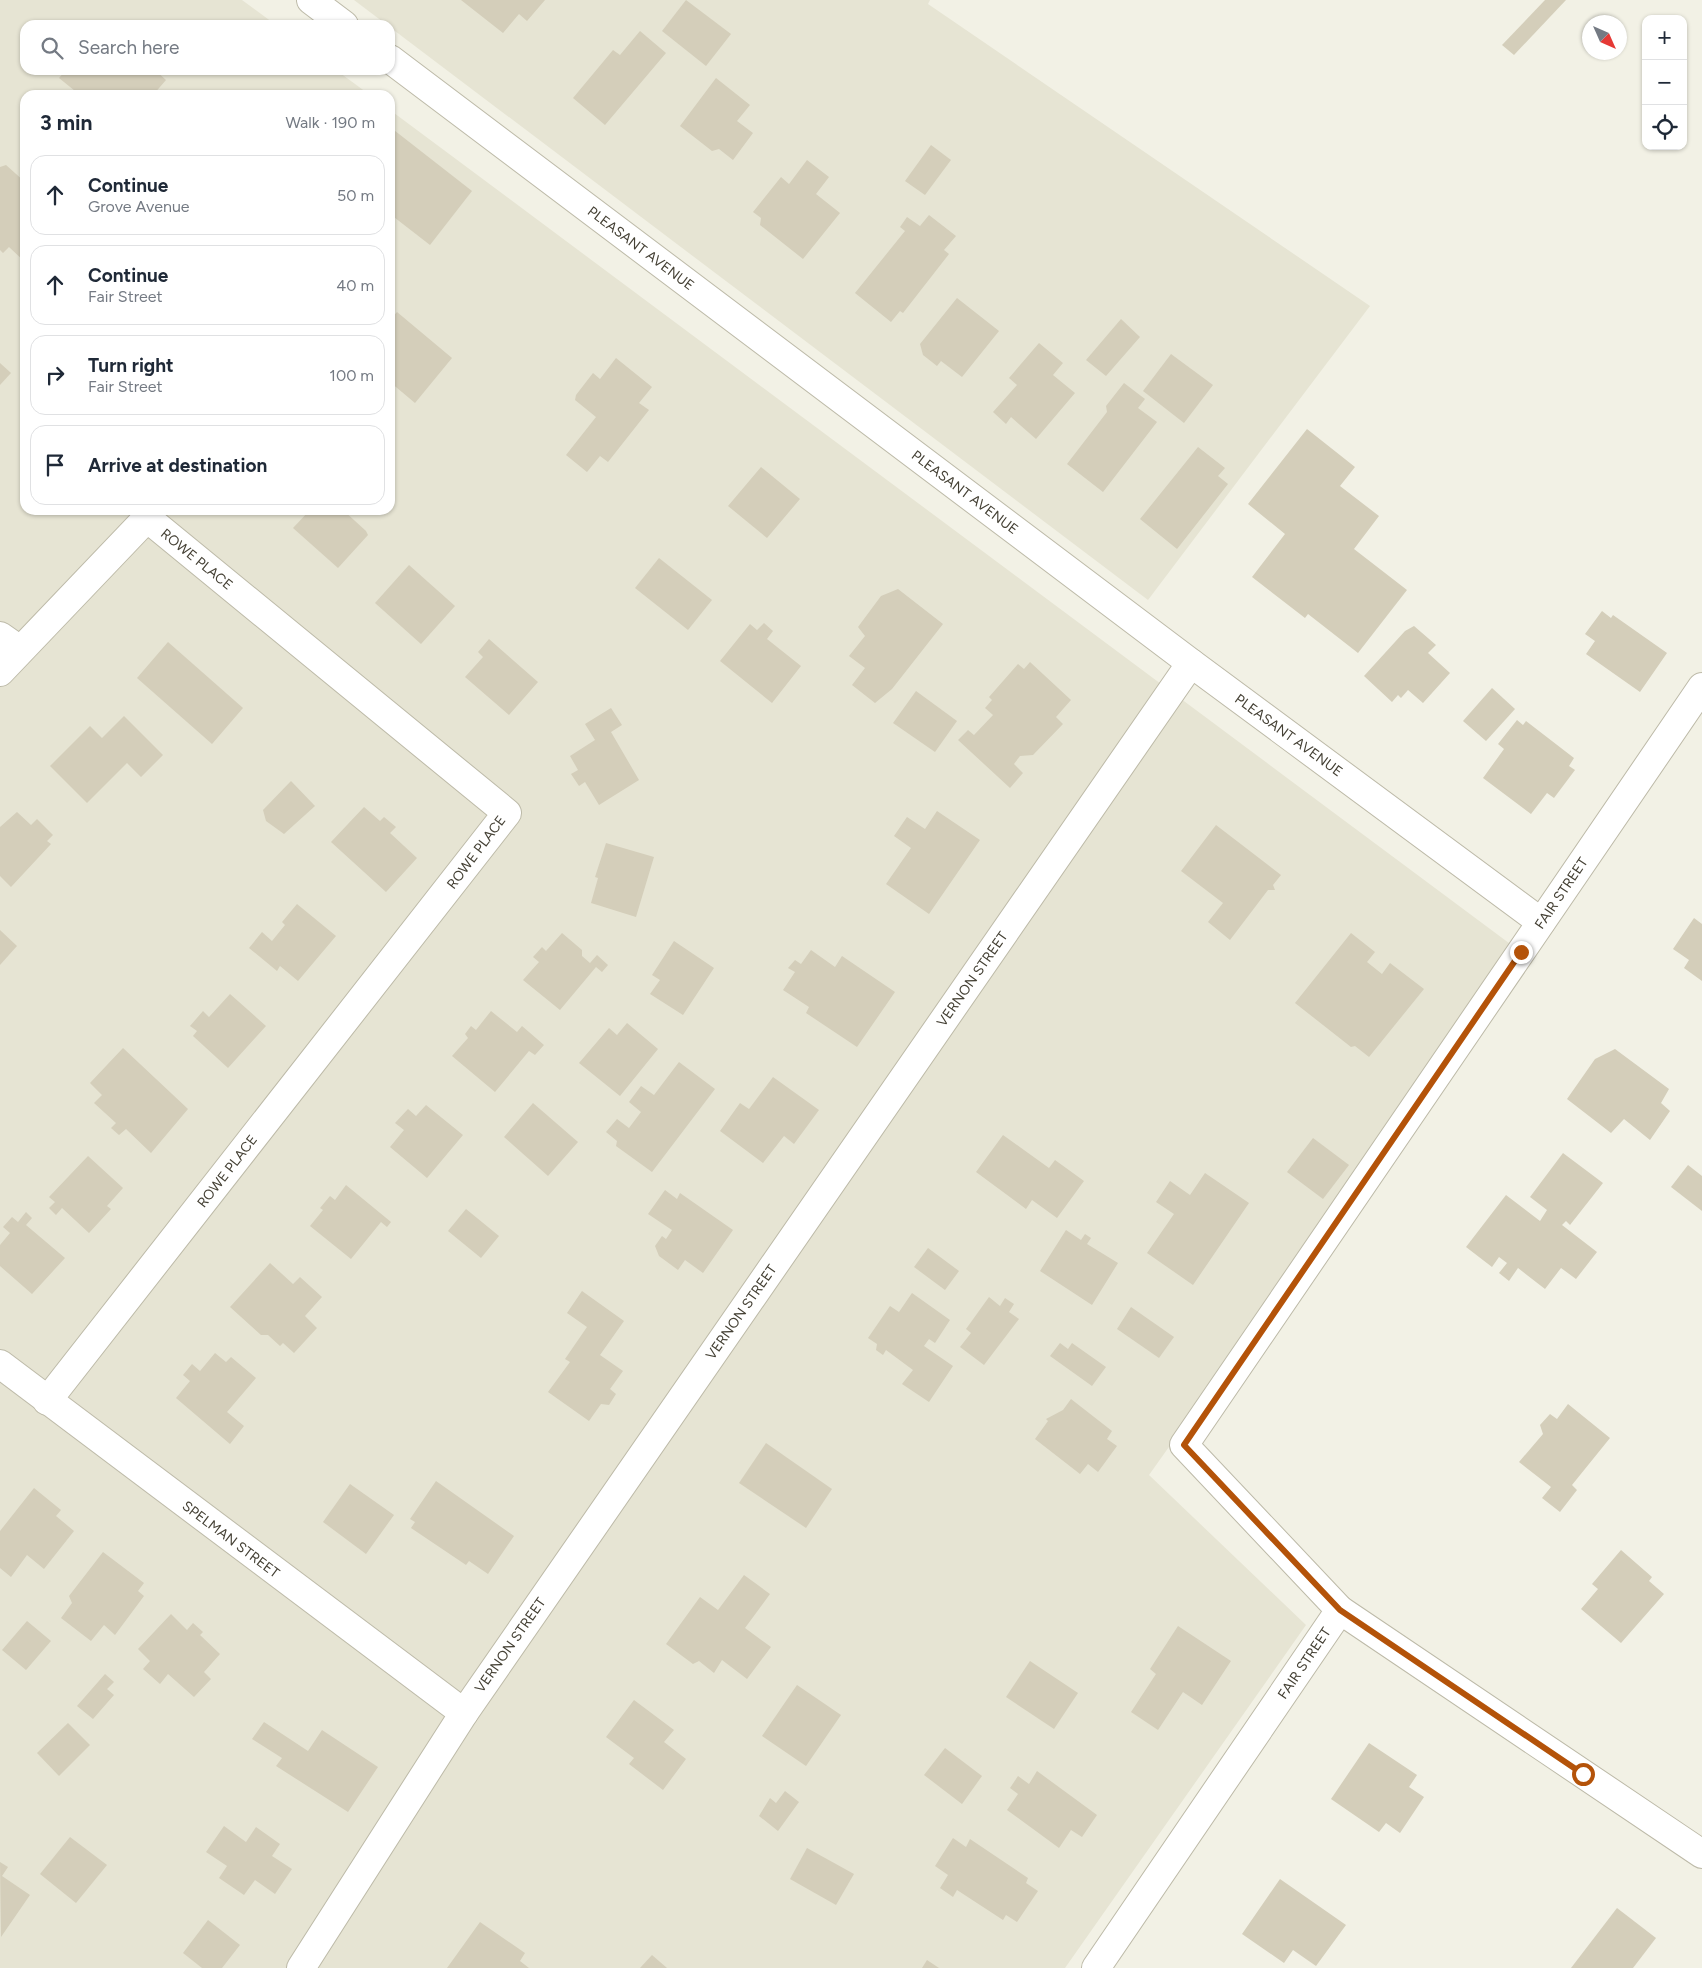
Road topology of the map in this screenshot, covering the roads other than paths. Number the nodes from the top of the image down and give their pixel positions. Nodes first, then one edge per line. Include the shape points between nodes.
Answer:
1 (310, 0) edge
2 (337, 20) edge
3 (395, 63) edge
4 (10, 643) edge
5 (1191, 663) junction
6 (0, 672) edge
7 (1702, 687) edge
8 (1541, 922) junction
9 (0, 1364) edge
10 (47, 1401) junction
11 (1340, 1610) junction
12 (464, 1712) junction
13 (1702, 1854) edge
14 (301, 1968) edge
15 (1096, 1968) edge

1 - 2 street
3 - 5 street, PLEASANT AVENUE
4 - 6 street, ROWE PLACE
4 - 10 street, ROWE PLACE via 147,518 507,813
5 - 8 street, PLEASANT AVENUE
5 - 12 street, VERNON STREET
7 - 8 street, FAIR STREET
8 - 11 street, FAIR STREET via 1184,1445
9 - 10 street, SPELMAN STREET
10 - 12 street, SPELMAN STREET
11 - 13 street
11 - 15 street, FAIR STREET
12 - 14 street, VERNON STREET

